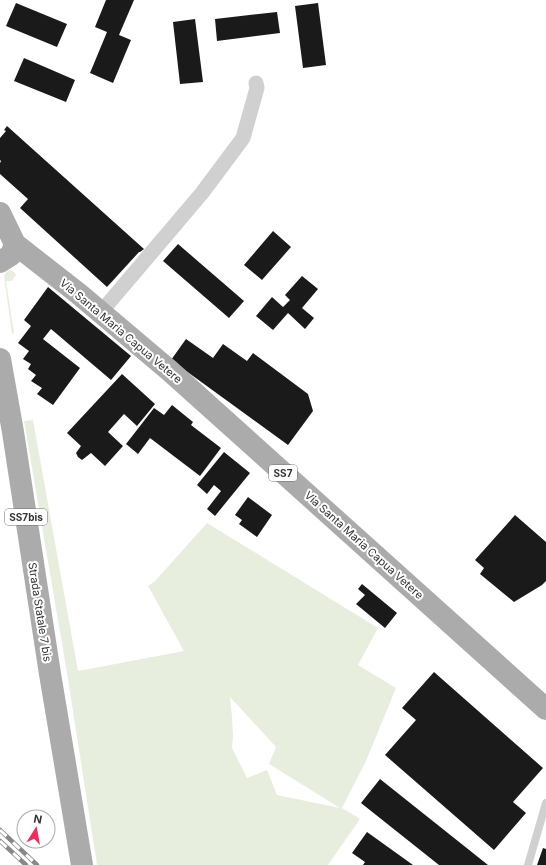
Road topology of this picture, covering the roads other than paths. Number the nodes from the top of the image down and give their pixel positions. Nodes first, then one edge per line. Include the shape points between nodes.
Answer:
1 (256, 83) dead end
2 (0, 213) edge
3 (15, 244) junction
4 (0, 262) edge
5 (101, 312) junction
6 (0, 359) edge
7 (546, 709) edge
8 (546, 803) edge
9 (82, 865) edge
10 (528, 865) edge

1 - 5 street via 257,88 243,138 202,193 158,237
2 - 3 main road, SS7
3 - 4 main road via 11,255
3 - 5 main road, Via Santa Maria Capua Vetere / SS7
5 - 7 main road, Via Santa Maria Capua Vetere / SS7
6 - 9 main road, Strada Statale 7 bis / SS7bis
8 - 10 lane

